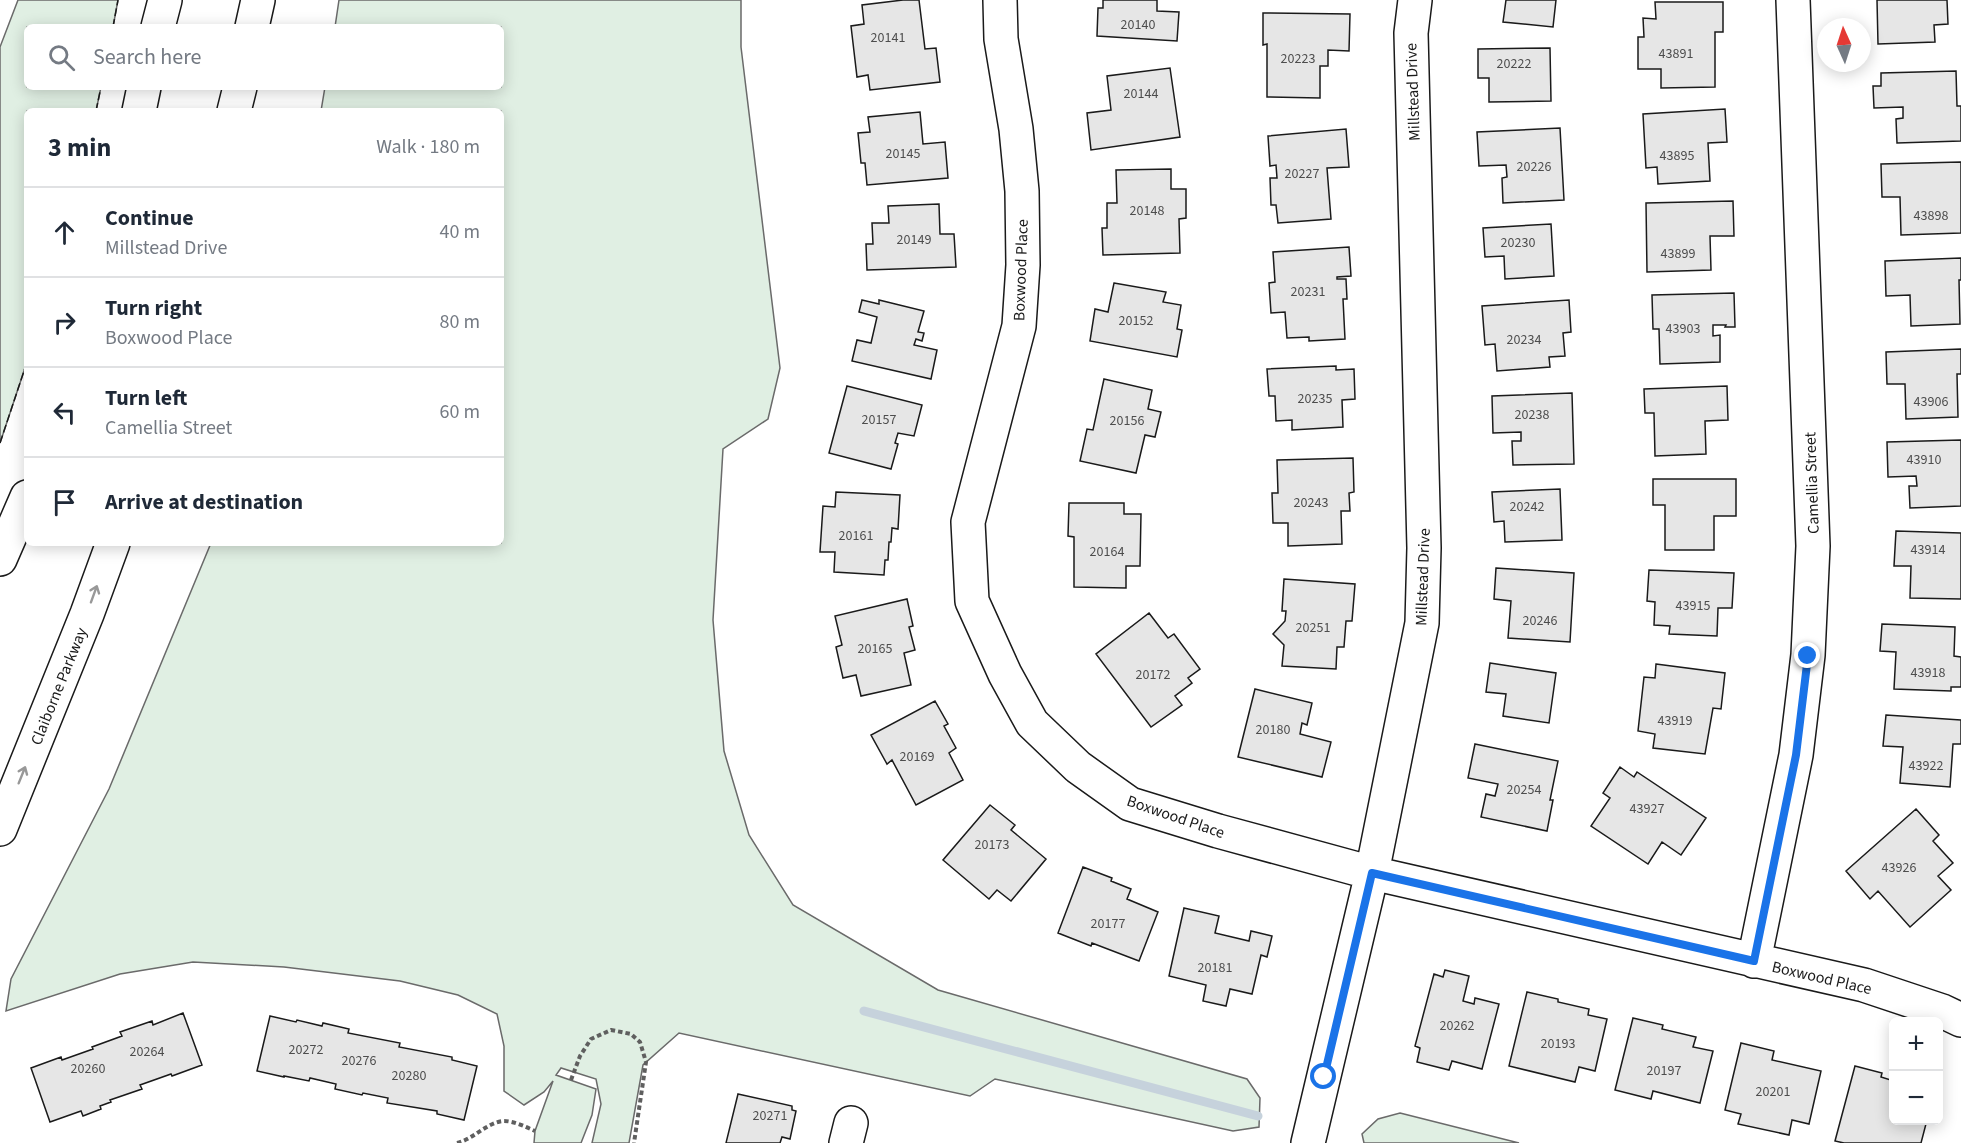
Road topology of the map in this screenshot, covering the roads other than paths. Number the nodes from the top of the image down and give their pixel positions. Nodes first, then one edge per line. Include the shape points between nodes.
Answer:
1 (165, 0) edge
2 (258, 0) edge
3 (1000, 0) edge
4 (1415, 0) edge
5 (1793, 0) edge
6 (159, 24) edge
7 (253, 24) edge
8 (143, 90) edge
9 (239, 90) edge
10 (140, 108) edge
11 (235, 108) edge
12 (24, 504) edge
13 (112, 546) edge
14 (0, 559) edge
15 (0, 829) edge
16 (1372, 873) junction
17 (1754, 961) junction
18 (1961, 1020) edge
19 (1308, 1143) edge

1 - 6 street
2 - 7 street
3 - 16 street, Boxwood Place via 1001,39 1022,191 1023,266 1019,326 968,522 972,601 1032,723 1078,767 1130,804
4 - 16 street, Millstead Drive via 1411,33 1424,548 1422,623
5 - 17 street, Camellia Street via 1813,546 1808,656 1796,755
8 - 10 street
9 - 11 street
12 - 14 street
15 -> 13 street, Claiborne Parkway
16 - 17 street, Boxwood Place
16 - 19 street, Millstead Drive
17 - 18 street, Boxwood Place via 1864,985

